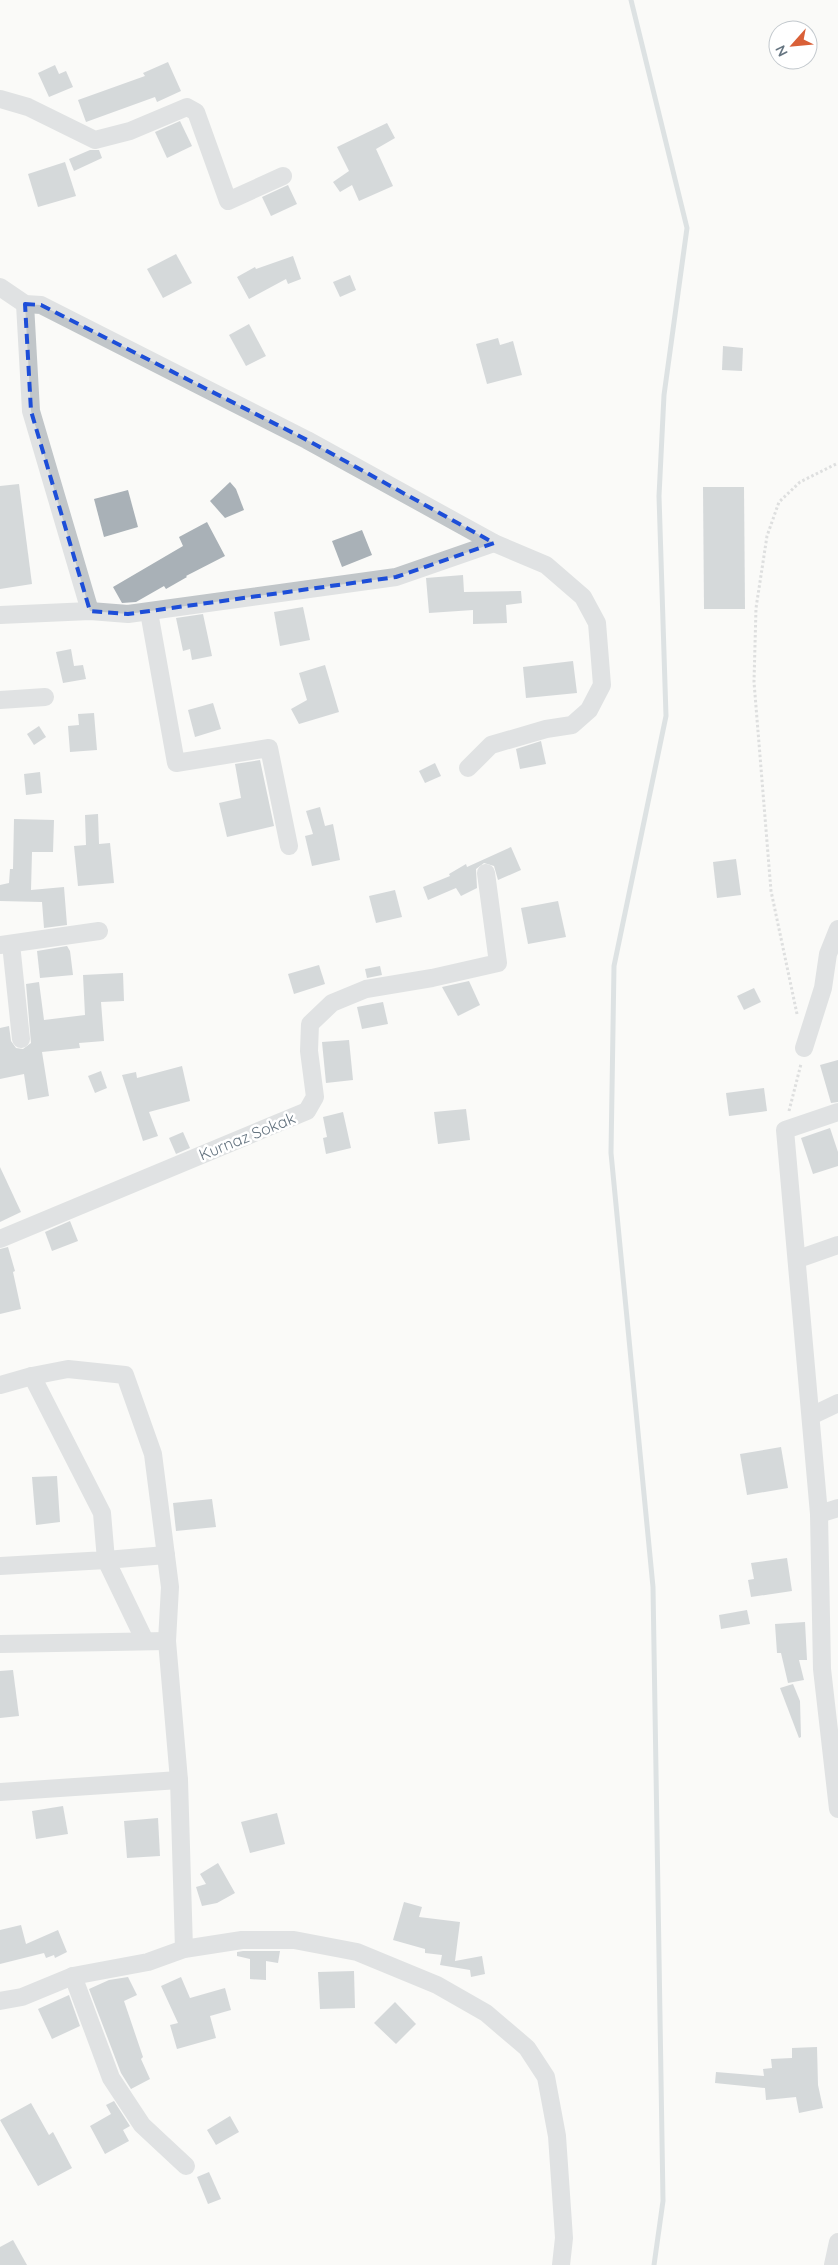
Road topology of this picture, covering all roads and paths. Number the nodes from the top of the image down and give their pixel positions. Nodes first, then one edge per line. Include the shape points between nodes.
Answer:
1 (0, 99) edge
2 (283, 176) dead end
3 (0, 287) edge
4 (25, 304) junction
5 (838, 463) edge
6 (494, 543) junction
7 (90, 611) junction
8 (148, 612) junction
9 (0, 616) edge
10 (46, 697) dead end
11 (0, 700) edge
12 (468, 768) dead end
13 (289, 846) dead end
14 (486, 873) dead end
15 (838, 929) edge
16 (99, 931) dead end
17 (5, 944) edge
18 (799, 1021) dead end
19 (21, 1039) dead end
20 (804, 1048) joint
21 (838, 1112) edge
22 (785, 1130) junction
23 (0, 1239) edge
24 (838, 1245) edge
25 (798, 1259) junction
26 (32, 1376) junction
27 (0, 1385) edge
28 (838, 1403) edge
29 (811, 1416) junction
30 (838, 1508) edge
31 (820, 1514) junction
32 (166, 1555) junction
33 (106, 1560) junction
34 (0, 1566) edge
35 (167, 1641) junction
36 (145, 1642) junction
37 (0, 1644) edge
38 (830, 1669) edge
39 (179, 1780) junction
40 (0, 1792) edge
41 (838, 1809) edge
42 (184, 1949) junction
43 (73, 1976) junction
44 (0, 2001) edge
45 (186, 2166) dead end
46 (838, 2242) edge
47 (561, 2265) edge
48 (833, 2265) edge

1 - 2 street via 28,107 95,140 130,131 187,107 196,112 228,201
3 - 4 street
4 - 6 street via 41,305 307,440
4 - 7 street via 31,411
5 - 18 path via 800,482 779,502 767,536 756,608 754,682 772,892
6 - 8 street via 396,577
6 - 12 street via 546,565 583,596 596,623 602,685 589,710 572,725 491,745
7 - 8 street
7 - 9 street
8 - 13 street via 176,763 269,748
10 - 11 street
14 - 23 street, Kurnaz Sokak via 498,963 366,990 332,1004 310,1024 309,1051 315,1098 307,1111
15 - 20 street via 828,954 822,988
16 - 17 street
17 - 19 street
20 - 22 path
21 - 22 street
22 - 25 street
24 - 25 street
25 - 29 street
26 - 27 street
26 - 32 street via 68,1369 125,1375 153,1454
26 - 33 street via 102,1513
28 - 29 street
29 - 31 street
30 - 31 street
31 - 38 street
32 - 33 street
32 - 35 street via 170,1587
33 - 34 street
33 - 36 street
35 - 36 street
35 - 39 street
36 - 37 street
38 - 41 street
39 - 40 street
39 - 42 street
42 - 43 street via 148,1962
42 - 47 street via 242,1940 294,1940 356,1952 436,1985 493,2019 527,2048 546,2077 557,2136 564,2238
43 - 44 street via 22,1997
43 - 45 street via 111,2078 142,2125
46 - 48 street

